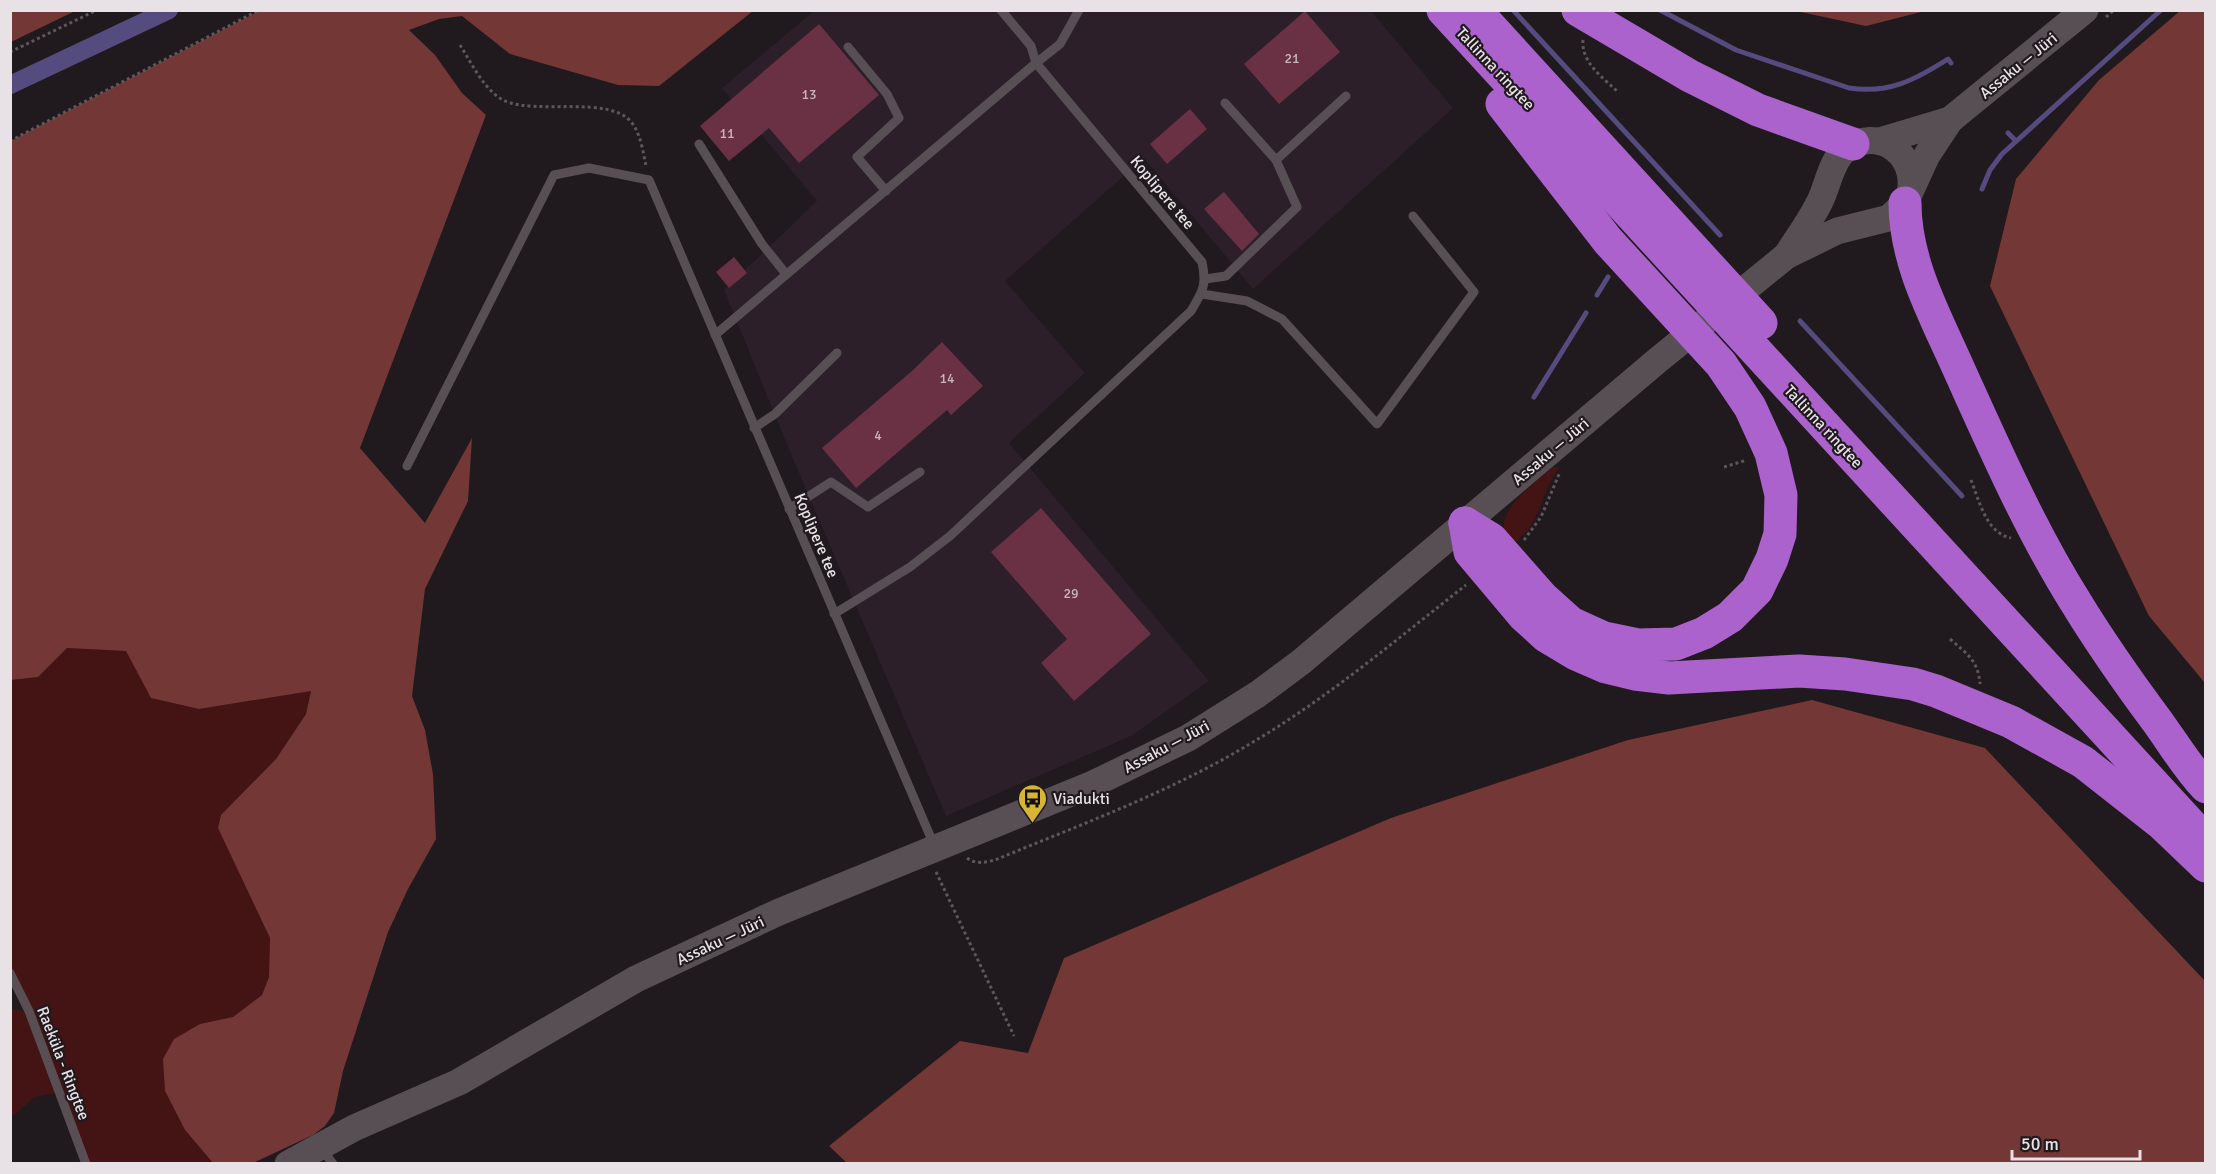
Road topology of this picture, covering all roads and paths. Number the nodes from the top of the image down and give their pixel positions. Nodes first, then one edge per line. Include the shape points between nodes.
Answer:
1 (97, 10) edge
2 (259, 10) edge
3 (1001, 10) edge
4 (1080, 10) edge
5 (1424, 10) edge
6 (1443, 10) edge
7 (1475, 10) edge
8 (2114, 10) edge
9 (1584, 14) edge
10 (2095, 14) edge
11 (460, 45) dead end
12 (848, 47) dead end
13 (10, 52) edge
14 (1036, 63) junction
15 (1617, 91) dead end
16 (1346, 96) dead end
17 (1225, 103) dead end
18 (1950, 120) junction
19 (10, 141) edge
20 (1867, 143) junction
21 (699, 144) dead end
22 (1276, 160) junction
23 (649, 180) junction
24 (885, 191) junction
25 (1908, 195) junction
26 (1413, 216) dead end
27 (1786, 256) junction
28 (786, 274) junction
29 (1205, 279) junction
30 (1202, 294) junction
31 (715, 335) junction
32 (837, 353) dead end
33 (754, 428) junction
34 (407, 466) dead end
35 (920, 472) dead end
36 (1971, 480) dead end
37 (789, 509) junction
38 (1465, 523) junction
39 (2040, 539) junction
40 (834, 614) junction
41 (1950, 639) dead end
42 (1974, 706) junction
43 (2205, 787) edge
44 (2205, 808) edge
45 (2205, 841) edge
46 (931, 849) junction
47 (2205, 866) edge
48 (10, 974) edge
49 (1014, 1035) dead end
50 (326, 1155) edge
51 (86, 1164) edge
52 (288, 1164) edge

1 - 13 path
2 - 19 path
3 - 14 lane, Koplipere tee via 1031,46
4 - 14 lane via 1060,44
5 - 38 highway via 1502,103 1608,241 1721,364 1759,425 1771,453 1781,495 1780,534 1757,590 1731,617 1676,644 1638,645 1604,638 1571,623 1526,581 1491,539
6 - 45 highway, Tallinna ringtee
7 - 44 highway, Tallinna ringtee
8 - 10 path
9 - 15 path via 1582,49 1592,66
9 - 20 highway via 1690,76 1758,110
10 - 18 street, Assaku — Jüri
11 - 23 path via 487,86 502,99 522,105 598,108 631,121 640,139
12 - 24 lane via 887,94 899,118 857,158
14 - 24 lane
14 - 29 lane, Koplipere tee via 1202,262
16 - 22 lane
17 - 22 lane
18 - 20 street
18 - 25 street
20 - 25 street via 1893,146 1905,158 1911,172
20 - 27 street, Assaku — Jüri via 1842,152 1820,200
21 - 28 lane via 762,244
22 - 29 lane via 1298,207 1226,276
23 - 31 lane, Koplipere tee
23 - 34 lane via 589,168 554,176
24 - 28 lane
25 - 27 street, Assaku — Jüri via 1889,218 1837,231
25 - 39 highway via 1905,221 1923,288
26 - 30 lane via 1474,292 1377,424 1282,319 1247,301
27 - 38 street, Assaku — Jüri
28 - 31 lane
29 - 30 lane
30 - 40 lane via 1191,310 950,536 910,567
31 - 33 lane, Koplipere tee
32 - 33 lane via 775,414
33 - 37 lane, Koplipere tee
35 - 37 lane via 868,507 831,482
36 - 39 path via 1994,529 2007,537
37 - 40 lane, Koplipere tee
38 - 42 highway via 1470,552 1523,615 1546,636 1606,667 1669,678 1799,671 1845,674 1913,684
38 - 46 street, Assaku — Jüri via 1301,662 1188,738 1093,784
39 - 43 highway via 2122,673
40 - 46 lane, Koplipere tee
41 - 42 path via 1977,666 1980,683
42 - 47 highway via 2083,762 2162,824
46 - 49 path
46 - 50 street, Assaku — Jüri via 779,912 636,979 459,1082 354,1128
48 - 51 lane, Raeküla - Ringtee via 29,1011
50 - 52 street, Assaku — Jüri

